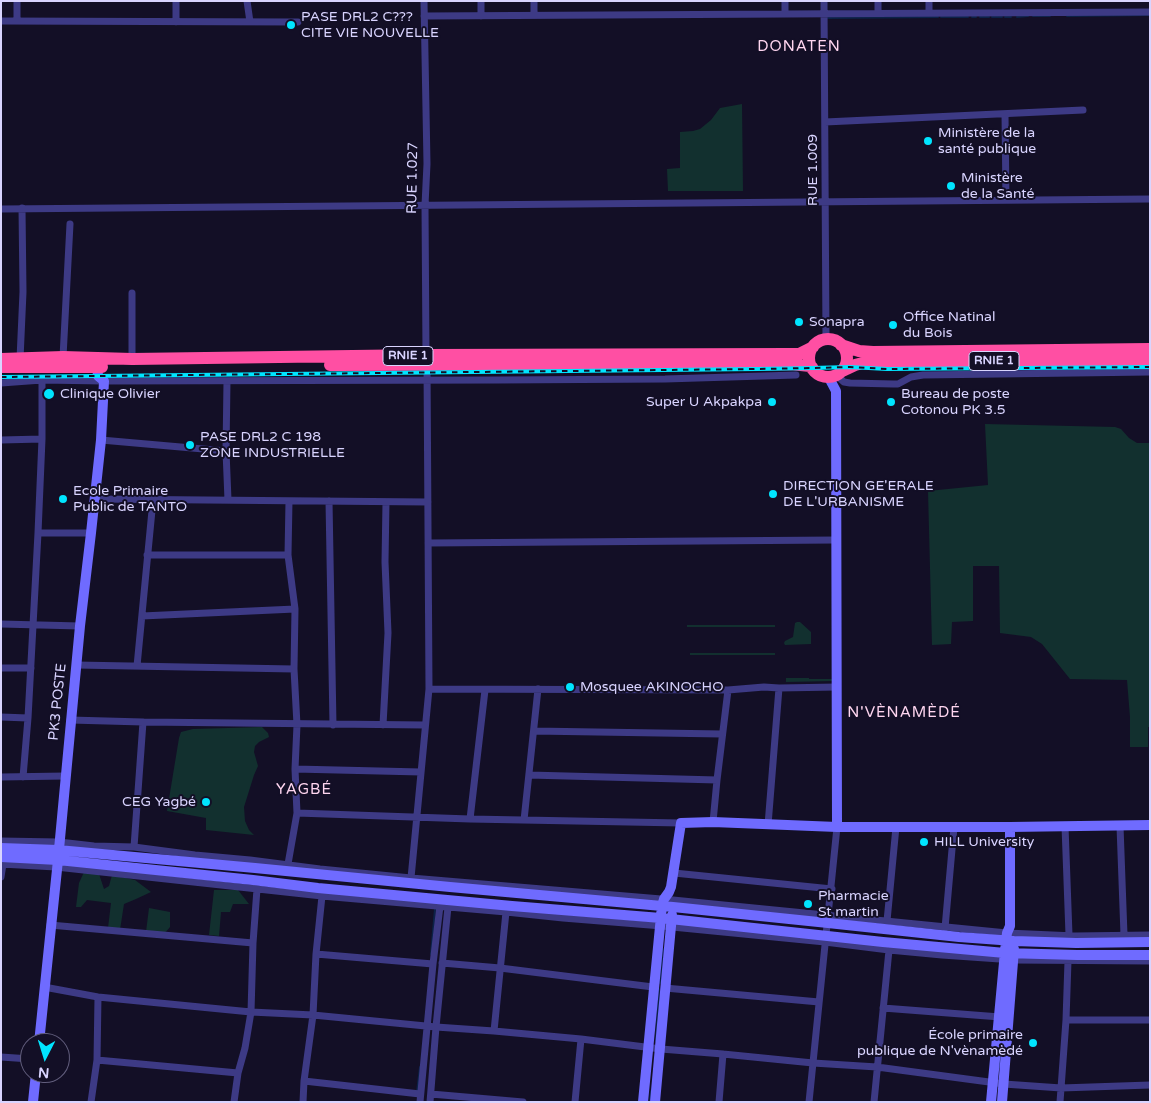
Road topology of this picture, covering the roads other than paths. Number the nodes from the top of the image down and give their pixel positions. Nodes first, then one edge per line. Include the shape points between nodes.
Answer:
1 (17, 1) edge
2 (176, 1) edge
3 (247, 1) edge
4 (424, 1) edge
5 (481, 1) edge
6 (534, 1) edge
7 (785, 1) edge
8 (824, 1) edge
9 (878, 1) edge
10 (929, 1) edge
11 (1150, 12) edge
12 (878, 13) junction
13 (929, 13) junction
14 (785, 14) junction
15 (824, 14) junction
16 (534, 15) junction
17 (424, 16) junction
18 (481, 16) junction
19 (1, 22) edge
20 (17, 22) junction
21 (176, 22) junction
22 (250, 22) junction
23 (298, 22) dead end
24 (1083, 110) dead end
25 (1005, 114) junction
26 (825, 122) junction
27 (1150, 199) edge
28 (1006, 200) junction
29 (825, 202) junction
30 (425, 205) junction
31 (22, 208) junction
32 (1, 209) edge
33 (70, 224) dead end
34 (132, 293) dead end
35 (826, 339) junction
36 (841, 345) junction
37 (813, 347) junction
38 (1150, 349) edge
39 (64, 357) junction
40 (1, 358) edge
41 (20, 359) junction
42 (132, 359) junction
43 (426, 360) junction
44 (1150, 360) edge
45 (1, 367) edge
46 (98, 367) junction
47 (812, 367) junction
48 (1150, 372) edge
49 (835, 374) junction
50 (796, 375) dead end
51 (42, 380) junction
52 (427, 380) junction
53 (104, 381) junction
54 (227, 381) junction
55 (1, 383) edge
56 (42, 439) junction
57 (1, 440) edge
58 (101, 440) junction
59 (226, 451) junction
60 (95, 499) junction
61 (153, 500) junction
62 (228, 500) junction
63 (289, 501) junction
64 (329, 501) junction
65 (386, 502) junction
66 (428, 502) junction
67 (38, 533) junction
68 (91, 533) junction
69 (836, 540) junction
70 (428, 543) junction
71 (147, 555) junction
72 (288, 555) junction
73 (295, 609) junction
74 (142, 616) junction
75 (1, 624) edge
76 (33, 624) junction
77 (80, 626) junction
78 (76, 665) junction
79 (137, 666) junction
80 (1, 668) edge
81 (31, 668) junction
82 (294, 669) junction
83 (837, 687) junction
84 (780, 688) junction
85 (429, 689) junction
86 (538, 689) junction
87 (485, 690) junction
88 (728, 690) junction
89 (1, 718) edge
90 (28, 718) junction
91 (70, 720) junction
92 (143, 722) junction
93 (333, 724) junction
94 (297, 725) junction
95 (383, 725) junction
96 (425, 725) junction
97 (534, 731) junction
98 (722, 734) junction
99 (295, 768) junction
100 (421, 772) junction
101 (529, 775) junction
102 (65, 776) junction
103 (1, 777) edge
104 (23, 778) junction
105 (717, 780) junction
106 (297, 813) junction
107 (417, 818) junction
108 (470, 819) junction
109 (524, 820) junction
110 (713, 822) junction
111 (681, 823) junction
112 (768, 825) junction
113 (1150, 825) edge
114 (1065, 826) junction
115 (1120, 826) junction
116 (837, 827) junction
117 (896, 827) junction
118 (954, 827) junction
119 (1010, 827) junction
120 (1, 841) edge
121 (134, 847) junction
122 (1, 848) edge
123 (58, 855) junction
124 (2, 862) edge
125 (288, 864) junction
126 (674, 873) junction
127 (1, 877) edge
128 (411, 878) junction
129 (258, 889) junction
130 (832, 889) junction
131 (322, 896) junction
132 (668, 901) junction
133 (440, 906) junction
134 (448, 907) junction
135 (506, 912) junction
136 (829, 919) junction
137 (887, 921) junction
138 (666, 923) junction
139 (50, 925) junction
140 (945, 928) junction
141 (1150, 934) edge
142 (1010, 935) junction
143 (1069, 935) junction
144 (1124, 936) junction
145 (826, 938) junction
146 (1150, 942) edge
147 (253, 943) junction
148 (889, 950) junction
149 (316, 954) junction
150 (1150, 955) edge
151 (1009, 956) junction
152 (1068, 961) junction
153 (1150, 962) edge
154 (442, 963) junction
155 (433, 964) junction
156 (500, 968) junction
157 (44, 987) junction
158 (653, 987) junction
159 (666, 988) junction
160 (98, 997) junction
161 (819, 1002) junction
162 (882, 1008) junction
163 (251, 1012) junction
164 (313, 1015) junction
165 (1000, 1018) junction
166 (1066, 1020) junction
167 (1150, 1020) edge
168 (427, 1026) junction
169 (436, 1027) junction
170 (494, 1031) junction
171 (40, 1033) edge
172 (581, 1039) junction
173 (648, 1048) junction
174 (660, 1049) junction
175 (723, 1054) junction
176 (1, 1057) edge
177 (20, 1058) edge
178 (97, 1060) junction
179 (813, 1063) junction
180 (877, 1067) junction
181 (238, 1074) junction
182 (304, 1081) junction
183 (35, 1083) edge
184 (999, 1084) junction
185 (1150, 1085) edge
186 (1061, 1088) junction
187 (420, 1098) edge
188 (431, 1098) edge
189 (33, 1102) edge
190 (91, 1102) edge
191 (234, 1102) edge
192 (303, 1102) edge
193 (524, 1102) edge
194 (575, 1102) edge
195 (643, 1102) edge
196 (655, 1102) edge
197 (719, 1102) edge
198 (809, 1102) edge
199 (874, 1102) edge
200 (991, 1102) edge
201 (1002, 1102) edge
202 (1060, 1102) edge

1 - 20 street
2 - 21 street
3 - 22 street
4 - 17 street, RUE 1.027
5 - 18 street
6 - 16 street
7 - 14 street
8 - 15 street, RUE 1.009
9 - 12 street
10 - 13 street
11 - 13 street
12 - 13 street
12 - 15 street
14 - 15 street
14 - 16 street
15 - 26 street, RUE 1.009
16 - 18 street
17 - 18 street
17 - 30 street, RUE 1.027
19 - 20 street
20 - 21 street
21 - 22 street
22 - 23 street
24 - 25 street
25 - 26 street
25 - 28 street
26 - 29 street, RUE 1.009
27 - 28 street
28 - 29 street
29 - 30 street
29 - 35 street, RUE 1.009
30 - 31 street
30 - 43 street, RUE 1.027
31 - 32 street
31 - 41 street
33 - 39 street
34 - 42 street
35 - 36 highway, RNIE 1
35 - 37 highway, RNIE 1
36 - 38 highway, RNIE 1 via 873,352
36 - 49 highway via 846,352 846,360 844,368
37 - 43 highway, RNIE 1 via 799,354
37 - 47 highway via 809,357
39 - 41 highway, RNIE 1
39 - 42 highway, RNIE 1
40 - 41 highway, RNIE 1
42 - 43 highway, RNIE 1
43 - 46 highway, RNIE 1
43 - 47 highway, RNIE 1 via 791,364
43 - 52 street, RUE 1.027
44 - 49 highway, RNIE 1 via 866,362
45 - 46 highway, RNIE 1
46 - 53 street, PK3 POSTE via 98,376
47 - 49 highway, RNIE 1 via 818,374
48 - 49 street via 923,375 893,384 844,382
49 - 69 street
50 - 52 street
51 - 53 street
51 - 55 street
51 - 56 street
52 - 54 street
52 - 66 street, RUE 1.027
53 - 54 street
53 - 58 street, PK3 POSTE
54 - 59 street
56 - 57 street
56 - 67 street
58 - 59 street
58 - 60 street, PK3 POSTE
59 - 62 street
60 - 61 street
60 - 68 street, PK3 POSTE
61 - 62 street
61 - 71 street
62 - 63 street
63 - 64 street
63 - 72 street
64 - 65 street
64 - 93 street
65 - 66 street
65 - 95 street via 388,633
66 - 70 street, RUE 1.027
67 - 68 street
67 - 76 street
68 - 77 street, PK3 POSTE
69 - 70 street
69 - 83 street
70 - 85 street, RUE 1.027
71 - 72 street
71 - 74 street
72 - 73 street
73 - 74 street
73 - 82 street
74 - 79 street
75 - 76 street
76 - 77 street
76 - 81 street
77 - 78 street, PK3 POSTE
78 - 79 street
78 - 91 street, PK3 POSTE
79 - 82 street
80 - 81 street
81 - 90 street
82 - 94 street
83 - 84 street
83 - 116 street
84 - 88 street
84 - 112 street
85 - 87 street
85 - 96 street, RUE 1.027
86 - 87 street
86 - 88 street
86 - 97 street
87 - 108 street
88 - 98 street
89 - 90 street
90 - 104 street
91 - 92 street
91 - 102 street, PK3 POSTE
92 - 94 street
92 - 121 street
93 - 94 street
93 - 95 street
94 - 99 street
95 - 96 street
96 - 100 street, RUE 1.027
97 - 98 street
97 - 101 street
98 - 105 street
99 - 100 street
99 - 106 street
100 - 107 street, RUE 1.027
101 - 105 street
101 - 109 street
102 - 104 street
102 - 123 street, PK3 POSTE
103 - 104 street
105 - 110 street
106 - 107 street
106 - 125 street
107 - 108 street
107 - 128 street, RUE 1.027
108 - 109 street
109 - 111 street
110 - 111 street
110 - 112 street
111 - 126 street
112 - 116 street
113 - 115 street
114 - 115 street
114 - 119 street
114 - 143 street
115 - 144 street
116 - 117 street
116 - 130 street
117 - 118 street
117 - 137 street
118 - 119 street
118 - 140 street
119 - 142 street
120 - 123 street
121 - 123 street via 94,846
121 - 125 street
122 - 123 street
123 - 124 street
123 - 129 street
123 - 132 street
123 - 138 street via 318,888
123 - 139 street, PK3 POSTE
124 - 127 street
125 - 128 street
126 - 130 street
126 - 132 street
128 - 132 street
129 - 131 street
129 - 147 street
130 - 136 street
131 - 133 street
131 - 149 street
132 - 136 street
132 - 138 street
133 - 134 street
133 - 155 street
134 - 135 street
134 - 154 street
135 - 138 street
135 - 156 street
136 - 137 street
136 - 142 street via 959,937
136 - 145 street
137 - 140 street
138 - 145 street
138 - 158 street
138 - 159 street
139 - 147 street
139 - 157 street, PK3 POSTE
140 - 142 street
141 - 144 street
142 - 143 street
142 - 146 street via 1076,943
142 - 151 street
143 - 144 street
145 - 148 street
145 - 151 street
145 - 161 street
147 - 163 street
148 - 151 street
148 - 162 street
149 - 155 street
149 - 164 street
150 - 151 street
151 - 152 street
151 - 165 street
151 - 184 street
152 - 153 street
152 - 166 street
154 - 156 street
154 - 169 street
155 - 168 street
156 - 158 street
156 - 170 street
157 - 160 street
157 - 171 street, PK3 POSTE
158 - 173 street
159 - 161 street
159 - 174 street
160 - 163 street
160 - 178 street
161 - 179 street
162 - 165 street
162 - 180 street
163 - 164 street
163 - 181 street
164 - 168 street
164 - 182 street
165 - 184 street
166 - 167 street
166 - 186 street
168 - 169 street
168 - 187 street
169 - 170 street
169 - 188 street
170 - 172 street
172 - 173 street
172 - 194 street
173 - 174 street
173 - 195 street
174 - 175 street
174 - 196 street
175 - 179 street
175 - 197 street
176 - 177 street
178 - 181 street
178 - 190 street
179 - 180 street
179 - 198 street
180 - 184 street
180 - 199 street
181 - 191 street
182 - 187 street
182 - 192 street
183 - 189 street
184 - 186 street
184 - 200 street
184 - 201 street
185 - 186 street
186 - 202 street
188 - 193 street

